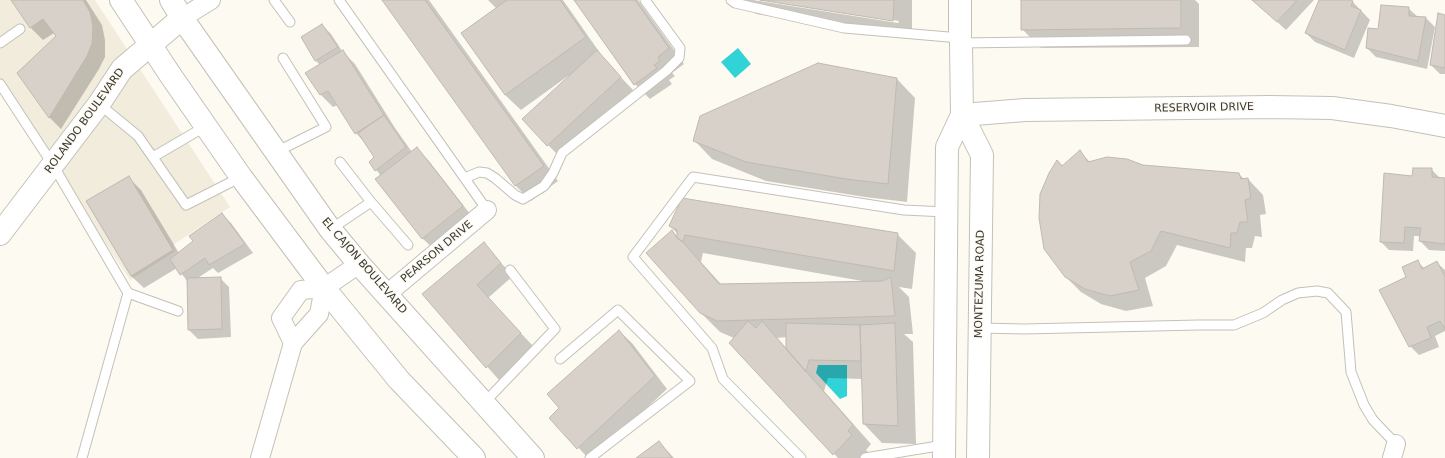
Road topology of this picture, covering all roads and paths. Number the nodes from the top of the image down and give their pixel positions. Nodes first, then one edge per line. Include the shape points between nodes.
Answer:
1 (121, 0) edge
2 (211, 0) edge
3 (274, 0) edge
4 (339, 0) edge
5 (645, 0) edge
6 (731, 0) edge
7 (960, 0) edge
8 (176, 9) edge
9 (290, 22) dead end
10 (20, 29) dead end
11 (961, 40) junction
12 (1186, 40) dead end
13 (0, 44) edge
14 (150, 45) junction
15 (283, 58) dead end
16 (0, 84) edge
17 (99, 104) junction
18 (962, 115) junction
19 (206, 126) junction
20 (1445, 126) edge
21 (276, 152) junction
22 (153, 157) junction
23 (340, 162) dead end
24 (53, 165) junction
25 (241, 177) junction
26 (465, 178) junction
27 (371, 202) junction
28 (487, 210) joint
29 (946, 212) junction
30 (330, 230) junction
31 (0, 234) edge
32 (408, 245) dead end
33 (359, 264) junction
34 (510, 270) dead end
35 (324, 288) junction
36 (128, 292) junction
37 (387, 294) junction
38 (178, 311) dead end
39 (979, 328) junction
40 (293, 343) junction
41 (560, 358) dead end
42 (484, 403) junction
43 (948, 448) edge
44 (1394, 451) edge
45 (82, 458) edge
46 (260, 458) edge
47 (474, 458) edge
48 (533, 458) edge
49 (590, 458) edge
50 (801, 458) edge
51 (865, 458) edge
52 (978, 458) edge

1 - 14 main road
2 - 8 street
3 - 9 lane
4 - 26 lane
5 - 26 lane via 680,48 679,58 666,71 562,153 544,186 523,199 487,174 479,172
6 - 11 lane via 844,28
7 - 11 main road, MONTEZUMA ROAD
8 - 14 main road, ROLANDO BOULEVARD
8 - 21 main road, EL CAJON BOULEVARD
10 - 13 lane
11 - 12 lane
11 - 18 main road, MONTEZUMA ROAD
14 - 17 main road, ROLANDO BOULEVARD via 122,69
14 - 19 main road
15 - 21 lane via 326,127
16 - 24 lane
17 - 22 lane via 138,136
17 - 24 main road, ROLANDO BOULEVARD
18 - 20 main road, RESERVOIR DRIVE via 1025,110 1324,108
18 - 29 main road, MONTEZUMA ROAD via 947,147
18 - 39 main road, MONTEZUMA ROAD via 982,155
19 - 22 lane
19 - 25 main road
21 - 30 main road, EL CAJON BOULEVARD
22 - 25 lane via 186,205
23 - 27 lane
24 - 31 main road, ROLANDO BOULEVARD
24 - 36 lane
25 - 35 main road
26 - 28 lane
27 - 30 lane
27 - 32 lane
28 - 37 street, PEARSON DRIVE
29 - 43 main road, MONTEZUMA ROAD
29 - 50 lane via 904,210 693,177 633,257 712,348 723,379
30 - 33 main road, EL CAJON BOULEVARD
33 - 35 street
33 - 37 main road, EL CAJON BOULEVARD
34 - 42 lane via 555,329
35 - 40 street via 320,314
35 - 40 street via 301,290 281,318
35 - 47 main road via 399,380
36 - 38 lane
36 - 45 lane
37 - 42 main road, EL CAJON BOULEVARD
39 - 44 lane via 1234,325 1263,313 1298,293 1328,293 1346,312 1351,372 1364,405
39 - 52 main road, MONTEZUMA ROAD
40 - 46 street
41 - 49 lane via 618,310 690,381
42 - 48 main road, EL CAJON BOULEVARD
43 - 51 lane

